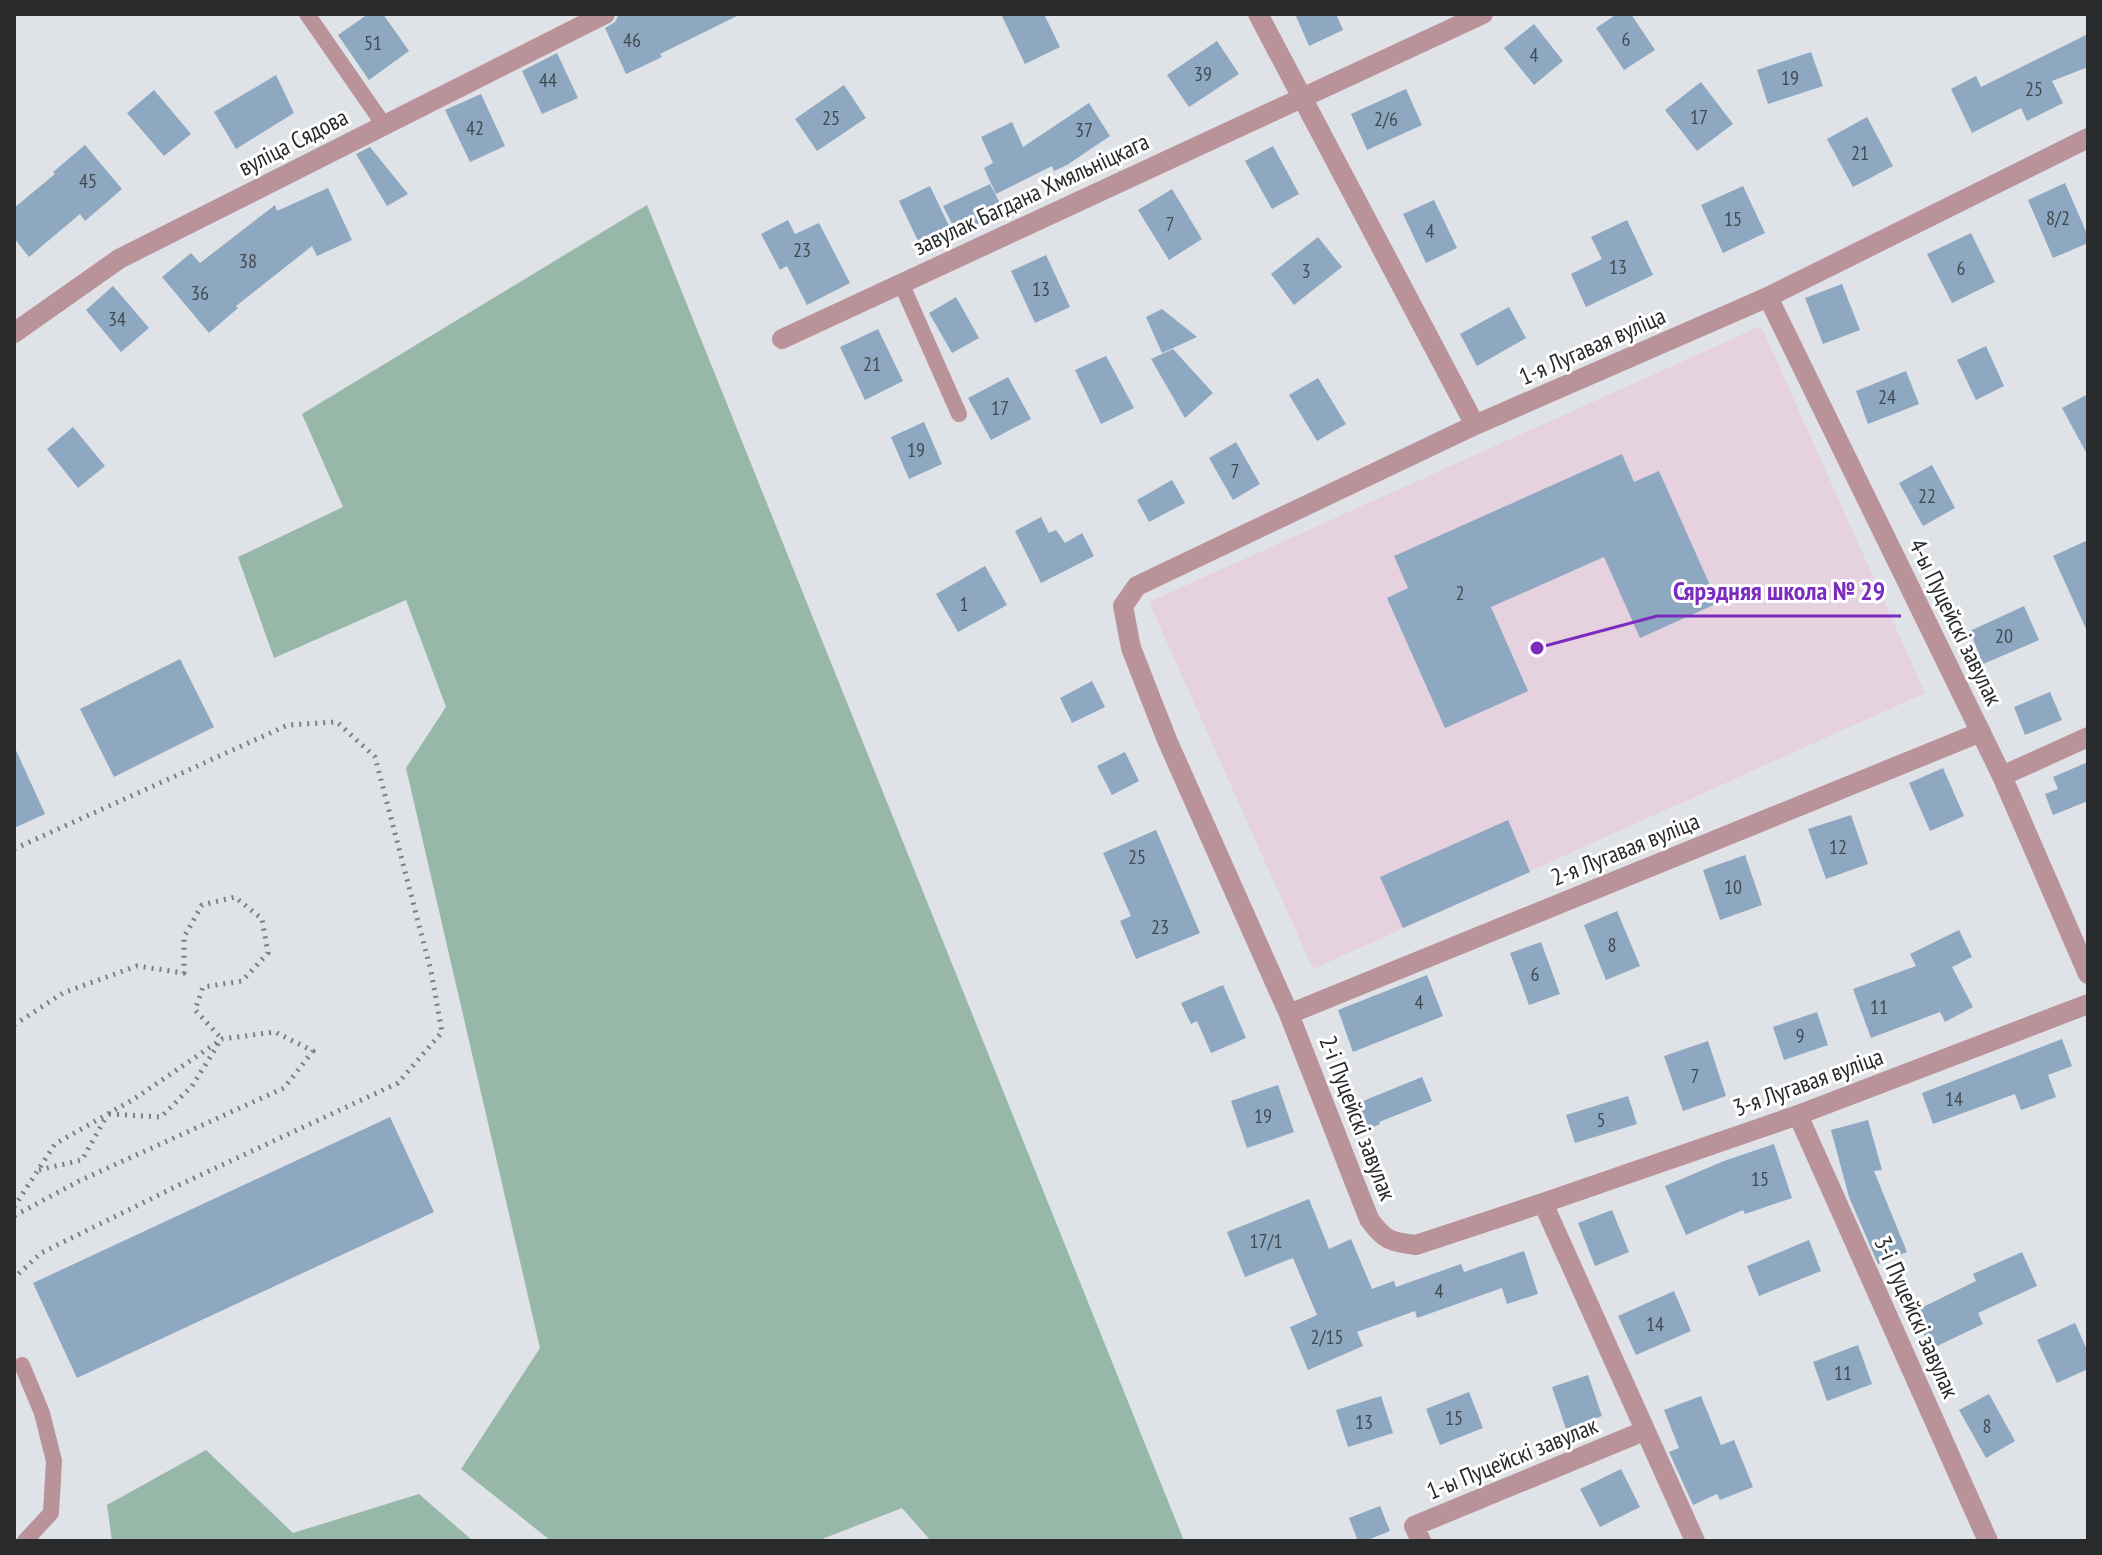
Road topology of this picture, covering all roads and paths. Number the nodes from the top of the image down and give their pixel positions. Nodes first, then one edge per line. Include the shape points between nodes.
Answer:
1 (307, 14) edge
2 (605, 14) edge
3 (1258, 14) edge
4 (1483, 14) edge
5 (1303, 98) junction
6 (384, 125) junction
7 (2086, 144) edge
8 (901, 283) junction
9 (1768, 297) junction
10 (14, 333) edge
11 (782, 339) dead end
12 (959, 414) dead end
13 (1475, 425) junction
14 (1123, 606) joint
15 (1981, 732) junction
16 (2088, 737) edge
17 (2002, 776) junction
18 (14, 849) edge
19 (2088, 974) edge
20 (2088, 1004) edge
21 (1289, 1014) junction
22 (14, 1025) edge
23 (222, 1039) junction
24 (107, 1114) junction
25 (1798, 1115) junction
26 (38, 1170) junction
27 (1543, 1203) junction
28 (14, 1207) edge
29 (14, 1216) edge
30 (14, 1278) edge
31 (22, 1365) dead end
32 (1644, 1431) junction
33 (25, 1541) edge
34 (1421, 1541) edge
35 (1695, 1541) edge
36 (1988, 1541) edge

1 - 6 lane
2 - 6 street, вуліца Сядова
3 - 5 street
4 - 5 street, завулак Багдана Хмяльніцкага
5 - 8 street, завулак Багдана Хмяльніцкага
5 - 13 street
6 - 10 street, вуліца Сядова via 119,259
7 - 9 street, 1-я Лугавая вуліца
8 - 11 street, завулак Багдана Хмяльніцкага
8 - 12 lane
9 - 13 street, 1-я Лугавая вуліца
9 - 15 street, 4-ы Пуцейскі завулак
13 - 14 street, 1-я Лугавая вуліца via 1137,586
14 - 21 street, 2-і Пуцейскі завулак via 1131,648 1167,740
15 - 17 street, 4-ы Пуцейскі завулак
15 - 21 street, 2-я Лугавая вуліца
16 - 17 street
17 - 19 street, 4-ы Пуцейскі завулак
18 - 30 path via 288,725 337,722 375,757 442,1032 398,1083 41,1253
20 - 25 street, 3-я Лугавая вуліца
21 - 27 street, 2-і Пуцейскі завулак via 1369,1219 1380,1235 1416,1245
22 - 23 path via 63,993 137,966 184,973 184,937 202,905 235,897 262,919 268,953 242,981 203,987 195,1010
23 - 24 path
23 - 24 path via 192,1086 161,1117
23 - 29 path via 275,1032 313,1051 284,1088
24 - 26 path via 55,1144
24 - 26 path via 82,1160
25 - 27 street, 3-я Лугавая вуліца
25 - 36 street, 3-і Пуцейскі завулак
26 - 28 path
27 - 32 street
31 - 33 lane via 54,1461 51,1513
32 - 34 street, 1-ы Пуцейскі завулак via 1414,1526
32 - 35 street

